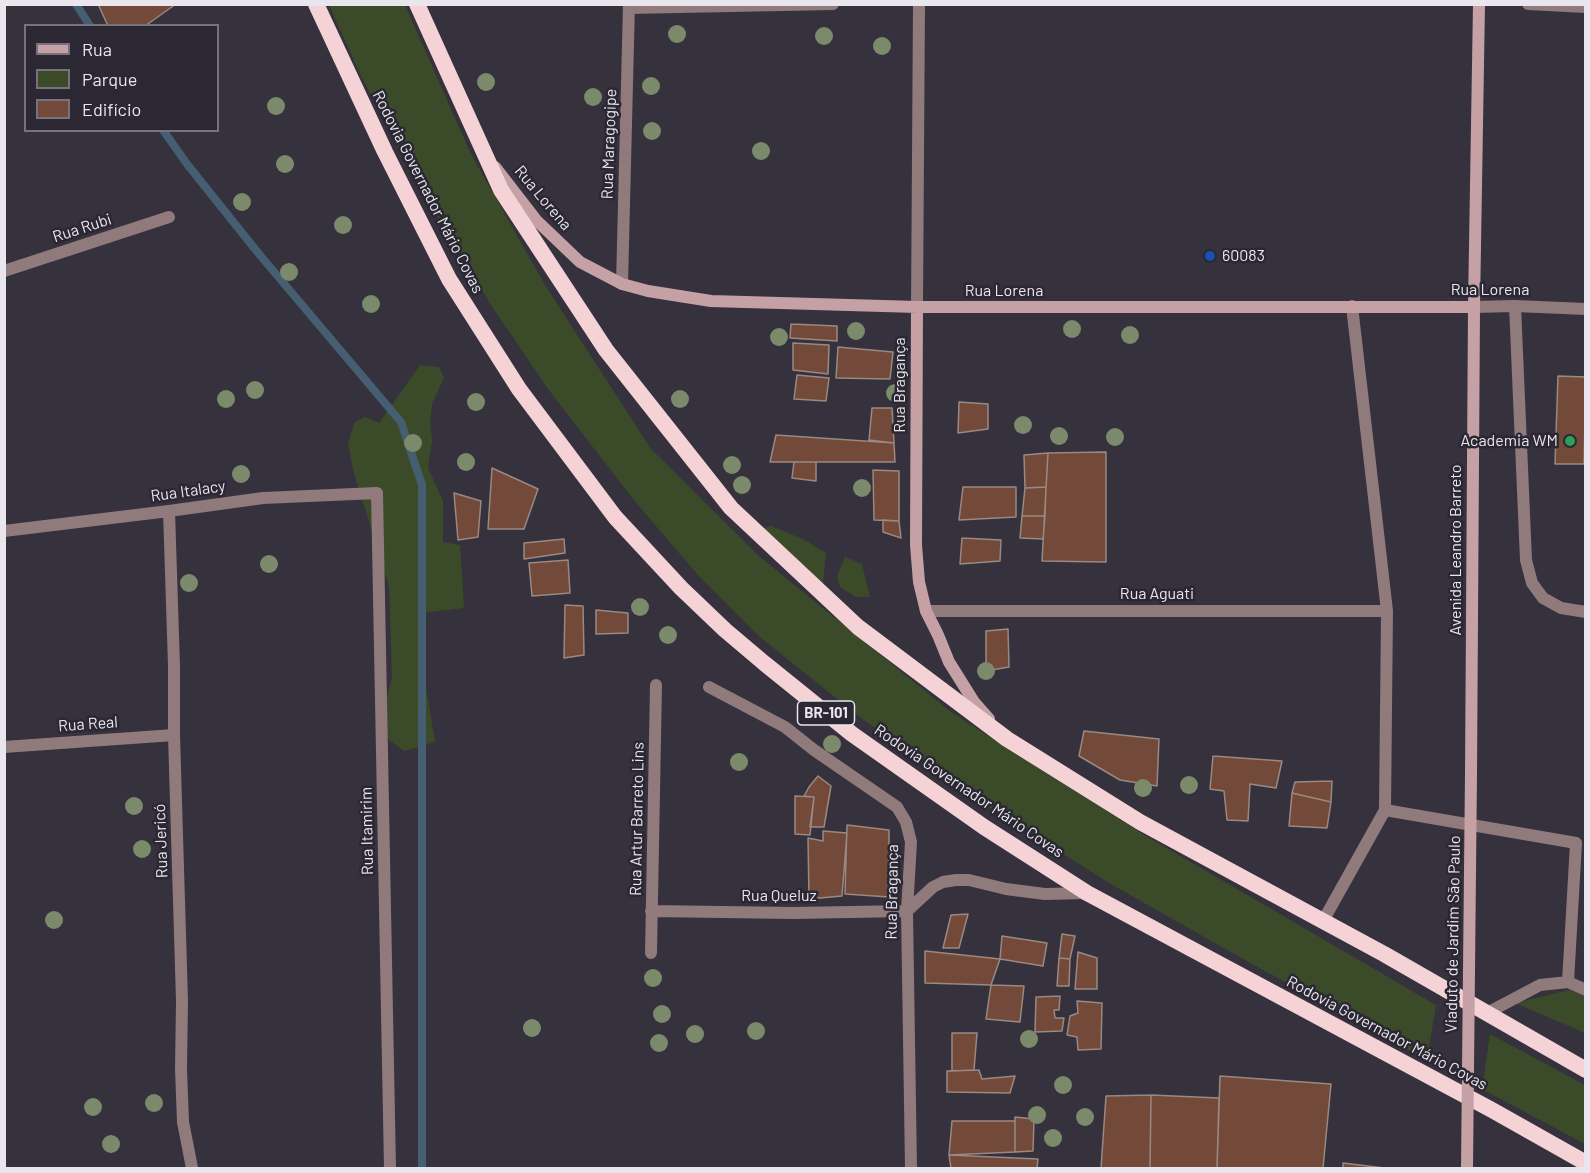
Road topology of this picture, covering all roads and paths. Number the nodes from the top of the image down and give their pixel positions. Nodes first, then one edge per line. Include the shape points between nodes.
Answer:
1 (316, 4) edge
2 (417, 4) edge
3 (833, 4) edge
4 (919, 4) edge
5 (1479, 4) edge
6 (1528, 4) edge
7 (629, 6) edge
8 (1586, 7) edge
9 (482, 149) junction
10 (169, 217) dead end
11 (4, 271) edge
12 (621, 284) junction
13 (1352, 306) junction
14 (1515, 306) junction
15 (917, 307) junction
16 (1474, 307) junction
17 (1586, 309) edge
18 (377, 493) joint
19 (169, 511) junction
20 (4, 531) edge
21 (1387, 610) junction
22 (926, 611) junction
23 (1586, 612) edge
24 (656, 685) dead end
25 (709, 687) dead end
26 (174, 735) junction
27 (1007, 739) junction
28 (4, 747) edge
29 (1471, 773) joint
30 (1385, 810) junction
31 (1087, 893) junction
32 (651, 910) junction
33 (907, 911) junction
34 (1323, 921) junction
35 (651, 953) dead end
36 (1568, 982) junction
37 (1586, 990) edge
38 (1487, 1013) junction
39 (1586, 1070) edge
40 (1586, 1163) edge
41 (192, 1168) edge
42 (390, 1168) edge
43 (911, 1168) edge
44 (1467, 1168) edge

1 - 31 highway, Rodovia Governador Mário Covas / BR-101 via 449,279 519,389 615,517 681,588 764,663 852,734 975,821
2 - 9 highway
3 - 7 street
4 - 15 street, Rua Bragança
5 - 16 main road, Avenida Leandro Barreto
6 - 8 street
7 - 12 street, Rua Maragogipe
9 - 12 main road, Rua Lorena via 536,220 563,247 579,262
9 - 27 highway via 501,190 606,350 731,508 858,627
10 - 11 street, Rua Rubi
12 - 15 main road, Rua Lorena via 711,301
13 - 15 main road, Rua Lorena
13 - 16 main road, Rua Lorena
13 - 21 street
14 - 16 street, Rua Lorena
14 - 17 street, Rua Lorena
14 - 23 street via 1526,560 1532,583 1543,598 1562,608
15 - 22 main road, Rua Bragança via 916,545
16 - 29 main road, Avenida Leandro Barreto
18 - 19 street, Rua Italacy via 263,498
18 - 42 street, Rua Itamirim
19 - 20 street, Rua Italacy
19 - 26 street, Rua Jericó
21 - 22 street, Rua Aguati
21 - 30 street
22 - 27 main road, Rua Bragança via 949,662 974,702
24 - 32 street, Rua Artur Barreto Lins
25 - 33 street, Rua Bragança via 785,727 897,807 911,842
26 - 28 street, Rua Real
26 - 41 street, Rua Jericó via 183,1122
27 - 34 highway via 1140,822
29 - 44 main road, Viaduto de Jardim São Paulo, bridge
30 - 34 street
30 - 36 street via 1576,843
31 - 33 street via 1045,894 956,879 933,887
31 - 40 highway, Rodovia Governador Mário Covas / BR-101
32 - 33 street, Rua Queluz via 793,914
32 - 35 street, Rua Artur Barreto Lins
33 - 43 street, Rua Bragança
34 - 38 highway
36 - 37 street
36 - 38 street via 1540,985
38 - 39 highway

